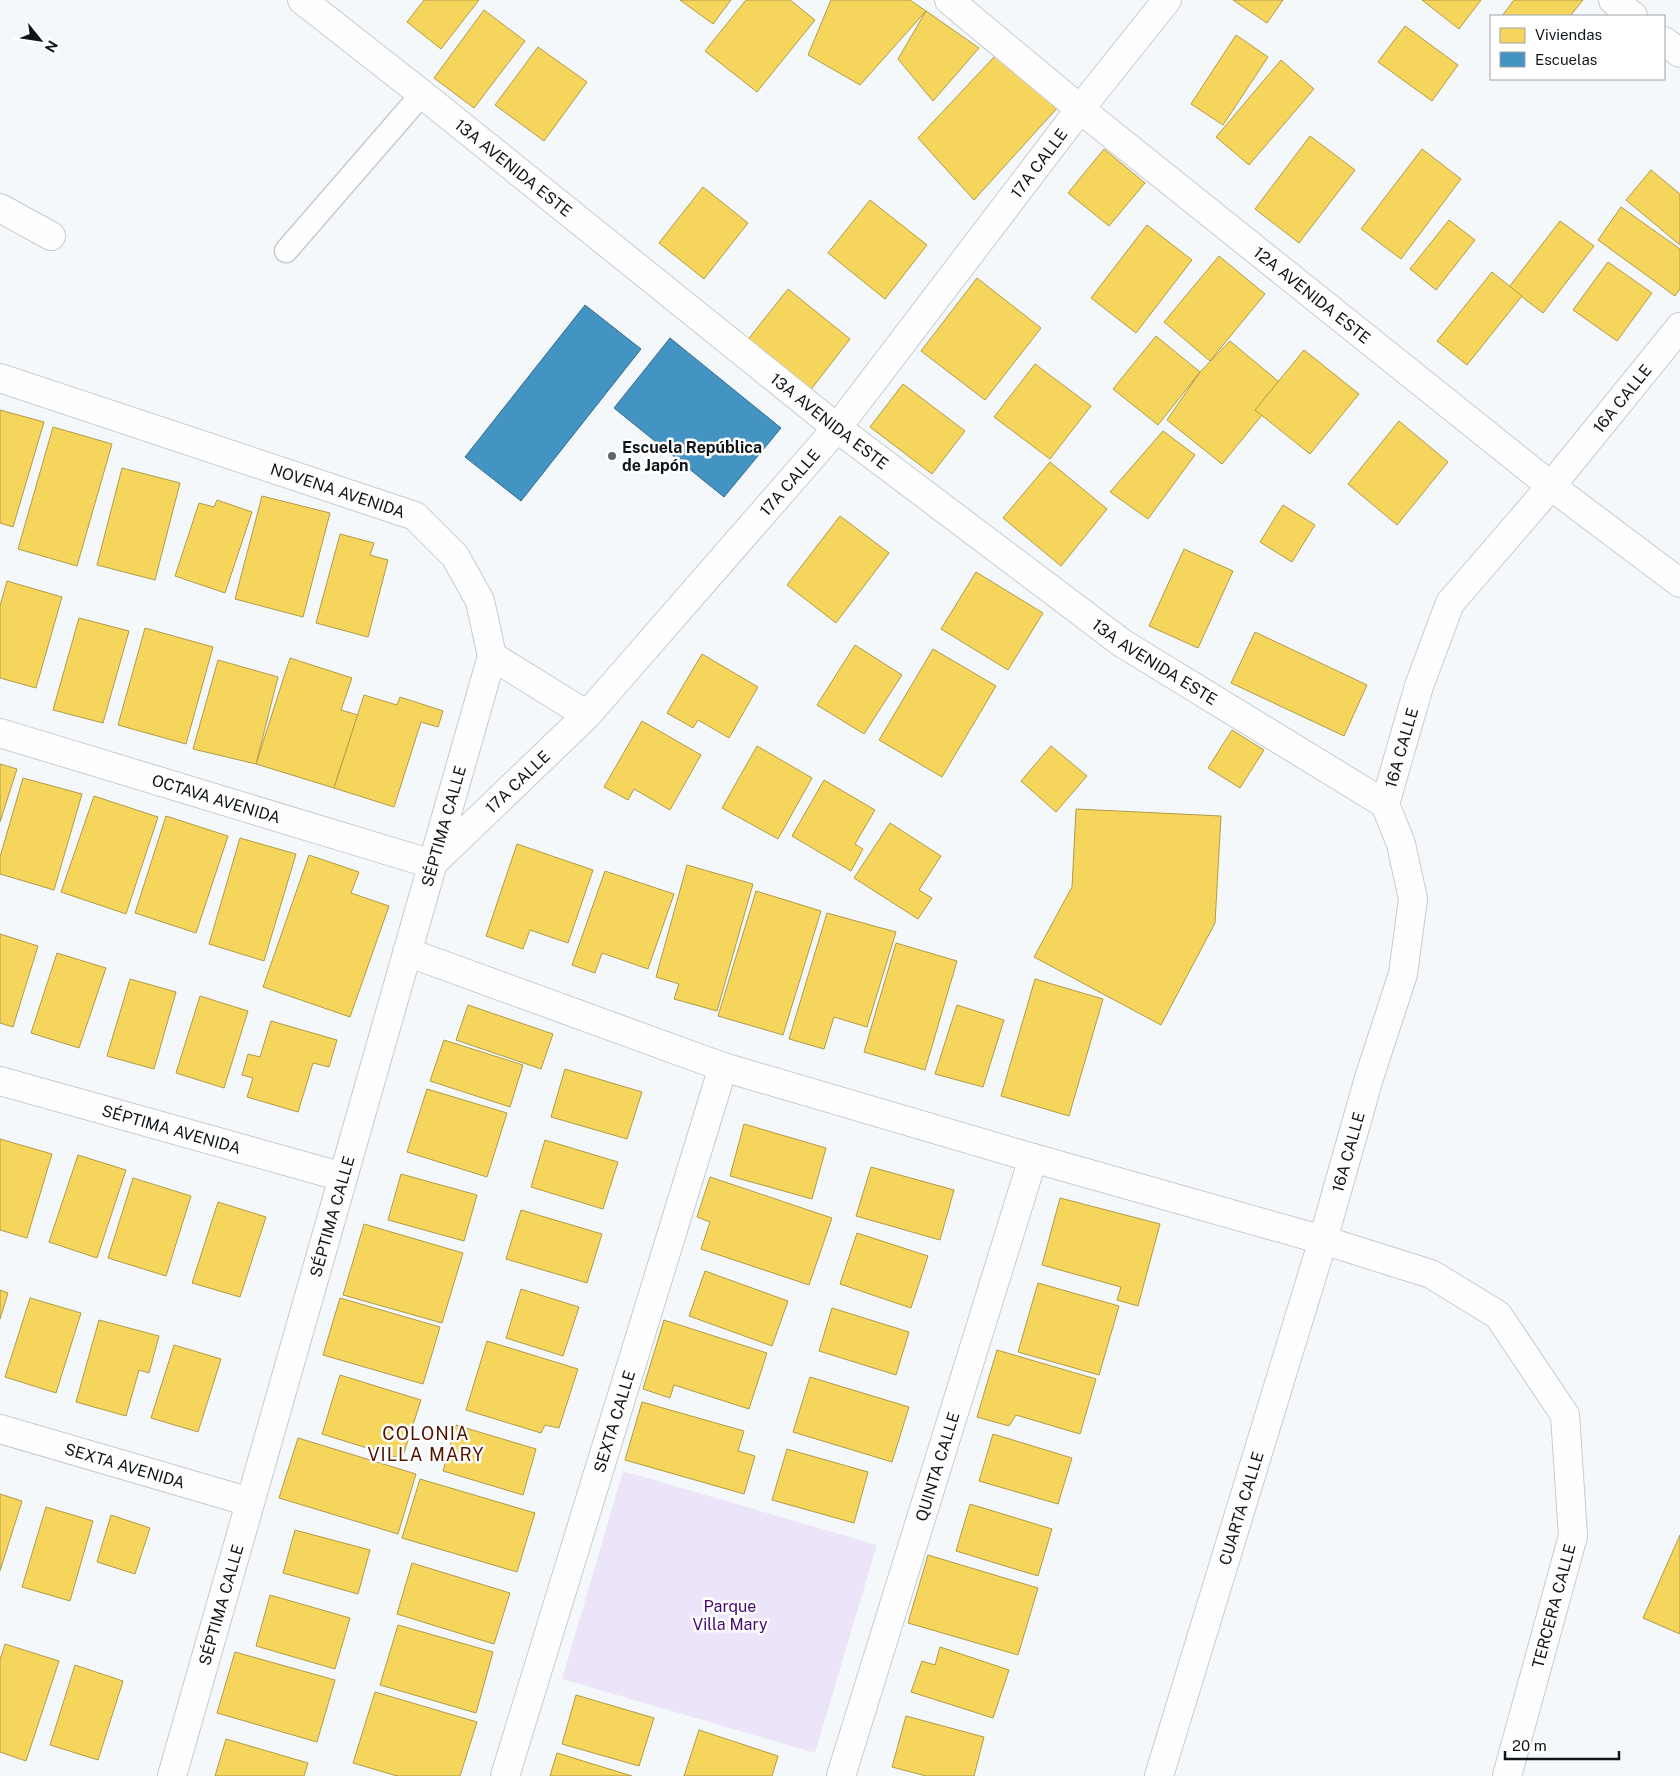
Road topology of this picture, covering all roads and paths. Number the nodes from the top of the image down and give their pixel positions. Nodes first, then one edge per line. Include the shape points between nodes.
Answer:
1 (302, 0) edge
2 (949, 0) edge
3 (1168, 0) edge
4 (1613, 0) edge
5 (1632, 15) edge
6 (1665, 41) edge
7 (1680, 54) edge
8 (422, 94) junction
9 (1080, 109) junction
10 (0, 208) edge
11 (51, 236) dead end
12 (286, 251) dead end
13 (1680, 326) edge
14 (0, 378) edge
15 (837, 428) junction
16 (1551, 486) junction
17 (1680, 583) edge
18 (492, 656) junction
19 (587, 715) junction
20 (0, 733) edge
21 (1385, 804) junction
22 (432, 864) junction
23 (407, 952) junction
24 (723, 1067) junction
25 (0, 1081) edge
26 (1032, 1158) junction
27 (343, 1177) junction
28 (1323, 1240) junction
29 (0, 1428) edge
30 (250, 1502) junction
31 (172, 1776) edge
32 (505, 1776) edge
33 (841, 1776) edge
34 (1159, 1776) edge
35 (1507, 1776) edge

1 - 8 street, 13A AVENIDA ESTE
2 - 9 street, 12A AVENIDA ESTE
3 - 9 street, 17A CALLE
4 - 5 street
6 - 7 street
8 - 12 lane
8 - 15 street, 13A AVENIDA ESTE
9 - 15 street, 17A CALLE
9 - 16 street, 12A AVENIDA ESTE
10 - 11 street
13 - 16 street, 16A CALLE
14 - 18 street, NOVENA AVENIDA via 415,516 455,556 480,601
15 - 19 street, 17A CALLE
15 - 21 street, 13A AVENIDA ESTE via 1122,642
16 - 17 street, 12A AVENIDA ESTE
16 - 21 street, 16A CALLE via 1450,603 1420,686
18 - 19 street
18 - 22 street, SÉPTIMA CALLE
19 - 22 street, 17A CALLE
20 - 22 street, OCTAVA AVENIDA
21 - 28 street, 16A CALLE via 1401,844 1413,899 1403,974 1369,1078
22 - 23 street, SÉPTIMA CALLE
23 - 24 street, TERCERA CALLE
23 - 27 street, SÉPTIMA CALLE
24 - 26 street, TERCERA CALLE
24 - 32 street, SEXTA CALLE
25 - 27 street, SÉPTIMA AVENIDA
26 - 28 street, TERCERA CALLE
26 - 33 street, QUINTA CALLE
27 - 30 street, SÉPTIMA CALLE
28 - 34 street, CUARTA CALLE
28 - 35 street, TERCERA CALLE via 1431,1274 1498,1316 1565,1415 1573,1536
29 - 30 street, SEXTA AVENIDA
30 - 31 street, SÉPTIMA CALLE

